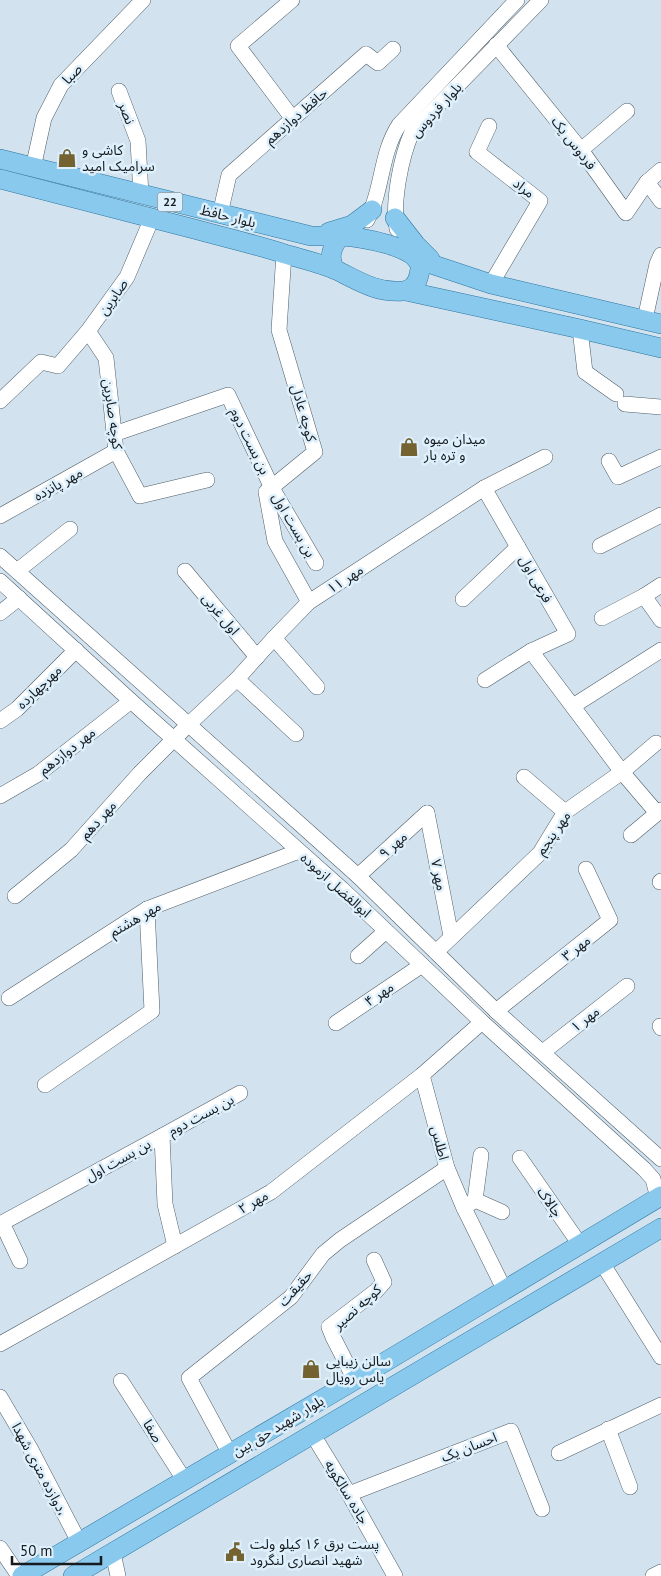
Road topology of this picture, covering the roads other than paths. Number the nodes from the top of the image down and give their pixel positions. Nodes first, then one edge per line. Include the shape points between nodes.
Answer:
1 (292, 0) edge
2 (517, 0) edge
3 (541, 0) edge
4 (135, 3) edge
5 (496, 45) junction
6 (393, 49) dead end
7 (119, 91) dead end
8 (627, 111) dead end
9 (293, 119) junction
10 (490, 126) dead end
11 (581, 150) junction
12 (0, 159) edge
13 (33, 168) junction
14 (661, 170) edge
15 (0, 179) edge
16 (646, 182) junction
17 (140, 195) junction
18 (661, 201) edge
19 (372, 210) junction
20 (220, 214) junction
21 (152, 218) junction
22 (395, 218) junction
23 (311, 236) junction
24 (350, 237) junction
25 (284, 253) junction
26 (409, 254) junction
27 (661, 255) edge
28 (438, 266) junction
29 (336, 270) junction
30 (491, 284) junction
31 (406, 290) junction
32 (653, 321) edge
33 (580, 329) junction
34 (88, 332) junction
35 (661, 348) edge
36 (0, 401) edge
37 (661, 408) edge
38 (114, 434) junction
39 (116, 451) junction
40 (545, 457) dead end
41 (661, 457) edge
42 (609, 461) dead end
43 (208, 480) dead end
44 (272, 488) junction
45 (484, 488) junction
46 (661, 514) edge
47 (0, 516) edge
48 (70, 529) dead end
49 (600, 546) dead end
50 (518, 547) junction
51 (0, 556) edge
52 (316, 563) dead end
53 (16, 571) junction
54 (185, 571) dead end
55 (0, 581) edge
56 (661, 585) edge
57 (644, 596) junction
58 (19, 598) junction
59 (463, 599) dead end
60 (309, 602) junction
61 (0, 613) edge
62 (602, 618) dead end
63 (661, 620) edge
64 (274, 638) junction
65 (76, 650) junction
66 (661, 650) edge
67 (531, 651) junction
68 (257, 657) junction
69 (237, 679) junction
70 (485, 680) dead end
71 (317, 687) dead end
72 (131, 701) junction
73 (572, 706) junction
74 (0, 721) edge
75 (188, 725) junction
76 (296, 734) dead end
77 (175, 739) junction
78 (656, 743) dead end
79 (622, 772) junction
80 (524, 777) dead end
81 (0, 796) edge
82 (659, 811) edge
83 (565, 812) junction
84 (428, 813) joint
85 (631, 835) dead end
86 (299, 851) junction
87 (586, 869) dead end
88 (358, 876) junction
89 (15, 896) dead end
90 (147, 909) junction
91 (386, 932) junction
92 (451, 936) junction
93 (436, 952) junction
94 (358, 956) dead end
95 (422, 965) junction
96 (627, 986) dead end
97 (9, 998) dead end
98 (496, 1011) junction
99 (482, 1022) junction
100 (336, 1023) dead end
101 (543, 1052) junction
102 (422, 1075) junction
103 (45, 1085) dead end
104 (240, 1093) dead end
105 (162, 1136) junction
106 (481, 1155) dead end
107 (520, 1158) dead end
108 (661, 1158) edge
109 (447, 1168) junction
110 (660, 1197) edge
111 (469, 1204) junction
112 (502, 1212) dead end
113 (661, 1228) edge
114 (175, 1246) junction
115 (581, 1246) junction
116 (374, 1260) dead end
117 (20, 1262) dead end
118 (602, 1263) junction
119 (505, 1291) junction
120 (0, 1344) edge
121 (661, 1357) edge
122 (355, 1380) junction
123 (121, 1381) dead end
124 (0, 1397) edge
125 (661, 1405) edge
126 (608, 1430) junction
127 (312, 1435) junction
128 (559, 1453) dead end
129 (230, 1454) junction
130 (185, 1481) junction
131 (630, 1487) dead end
132 (349, 1494) junction
133 (542, 1509) dead end
134 (79, 1542) junction
135 (0, 1548) edge
136 (113, 1553) junction
137 (661, 1572) edge
138 (20, 1576) edge
139 (73, 1576) edge
140 (118, 1576) edge
141 (395, 1576) edge
142 (653, 1576) edge

1 - 9 street via 238,46
2 - 19 street, بلوار فردوس via 399,125 386,151
3 - 5 street, بلوار فردوس
4 - 13 street, صبا via 60,85 44,118
5 - 11 street, فردوس یک
5 - 22 street, بلوار فردوس via 412,132 402,160
6 - 9 street, حافظ دوازدهم via 378,63 366,54
7 - 17 street, نصر via 138,140
8 - 11 street
9 - 20 street, حافظ دوازدهم via 230,175
10 - 30 street, مراد via 477,152 540,201
11 - 16 street, فردوس یک via 626,213
12 - 13 main road, بلوار حافظ / 22
13 - 17 main road, بلوار حافظ / 22
14 - 16 street
15 - 21 main road, بلوار حافظ / 22
16 - 18 street
17 - 20 main road, بلوار حافظ / 22
19 - 23 main road via 352,225
19 - 24 street, بلوار فردوس
20 - 23 main road, بلوار حافظ / 22
21 - 25 main road, بلوار حافظ / 22
21 - 34 street, صابرین via 127,277
22 - 26 street, بلوار فردوس
22 - 28 main road
23 - 24 main road, بلوار حافظ / 22
24 - 26 main road, 22 via 380,242
24 - 29 main road via 335,242 331,255 332,266
25 - 29 main road, بلوار حافظ / 22
25 - 44 street, کوچه عادل via 280,330 315,452
26 - 28 main road, 22
26 - 31 main road via 420,265 418,278 412,288
27 - 32 street via 657,264
28 - 30 main road, 22
29 - 31 main road, 22 via 369,286
30 - 32 main road, 22
31 - 33 main road, 22
33 - 35 main road, 22
33 - 37 street via 585,372 620,399
34 - 36 street, صابرین via 58,366 41,362
34 - 38 street, کوچه صابرین via 106,358
38 - 39 street, کوچه صابرین
38 - 44 street, بن بست دوم via 228,395
39 - 43 street, کوچه صابرین via 140,496
39 - 47 street, مهر پانزده
40 - 45 street, مهر ۱۱
41 - 42 street via 618,477
44 - 52 street, بن بست اول
44 - 60 street via 266,492 275,541
45 - 50 street, فرعی اول
45 - 60 street, مهر ۱۱
46 - 49 street
48 - 53 street
50 - 59 street
50 - 67 street, فرعی اول via 568,634
51 - 53 street, ابوالفضل ازموده
53 - 75 street, ابوالفضل ازموده
54 - 68 street, اول غربی
55 - 58 street, ابوالفضل ازموده
56 - 57 street
57 - 62 street
57 - 63 street
58 - 61 street
58 - 65 street, ابوالفضل ازموده
60 - 64 street, مهر ۱۱
64 - 68 street, مهر ۱۱
64 - 71 street
65 - 72 street, ابوالفضل ازموده
65 - 74 street, مهرچهارده via 18,710
66 - 73 street
67 - 70 street, فرعی اول
67 - 73 street
68 - 69 street, مهر ۱۱
69 - 75 street, مهر ۱۱
69 - 76 street
72 - 77 street, ابوالفضل ازموده
72 - 81 street, مهر دوازدهم via 38,774
73 - 79 street
75 - 77 street, مهر ۱۱
75 - 88 street, ابوالفضل ازموده
77 - 86 street, ابوالفضل ازموده
77 - 89 street, مهر دهم via 71,850
78 - 79 street, مهر پنجم
79 - 82 street
79 - 83 street, مهر پنجم
80 - 83 street
82 - 85 street
83 - 92 street, مهر پنجم via 540,853
84 - 88 street, مهر ۹
84 - 92 street, مهر ۷
86 - 90 street, مهر هشتم
86 - 91 street, ابوالفضل ازموده
87 - 98 street, مهر ۳ via 610,920
88 - 93 street, ابوالفضل ازموده
90 - 97 street, مهر هشتم
90 - 103 street via 152,1011
91 - 94 street
91 - 95 street, ابوالفضل ازموده
92 - 93 street, مهر پنجم
93 - 98 street, ابوالفضل ازموده
95 - 99 street, ابوالفضل ازموده
95 - 100 street, مهر ۴
96 - 101 street, مهر ۱
98 - 101 street, ابوالفضل ازموده
99 - 102 street, مهر ۲
99 - 110 street, ابوالفضل ازموده via 644,1169 653,1179
101 - 108 street, ابوالفضل ازموده
102 - 109 street, اطلس
102 - 114 street, مهر ۲ via 271,1192
104 - 105 street, بن بست دوم
105 - 114 street, بن بست اول via 165,1204
105 - 117 street, بن بست اول via 2,1223
106 - 111 street
107 - 115 street, چالاک
109 - 111 street, اطلس
109 - 129 street, حقیقت via 340,1240 323,1254 290,1297 189,1378
110 - 115 main road, بلوار شهید حق بین
111 - 112 street
111 - 119 street, اطلس
113 - 118 main road, بلوار شهید حق بین
114 - 120 street, مهر ۲
115 - 119 main road, بلوار شهید حق بین
116 - 122 street, کوچه نصیر via 384,1282 330,1327
118 - 121 street
118 - 127 main road, بلوار شهید حق بین
119 - 122 main road, بلوار شهید حق بین
122 - 129 main road, بلوار شهید حق بین
123 - 130 street, صفا
124 - 134 street, دوازده متری شهدا،
125 - 126 street
126 - 128 street
126 - 131 street
127 - 132 street, جاده سالکویه
127 - 136 main road, بلوار شهید حق بین
129 - 130 main road, بلوار شهید حق بین
130 - 134 main road, بلوار شهید حق بین
132 - 133 street, احسان یک via 511,1431
132 - 141 street, جاده سالکویه
134 - 138 main road, بلوار شهید حق بین
135 - 138 street
136 - 139 main road, بلوار شهید حق بین
136 - 140 street
137 - 142 street

